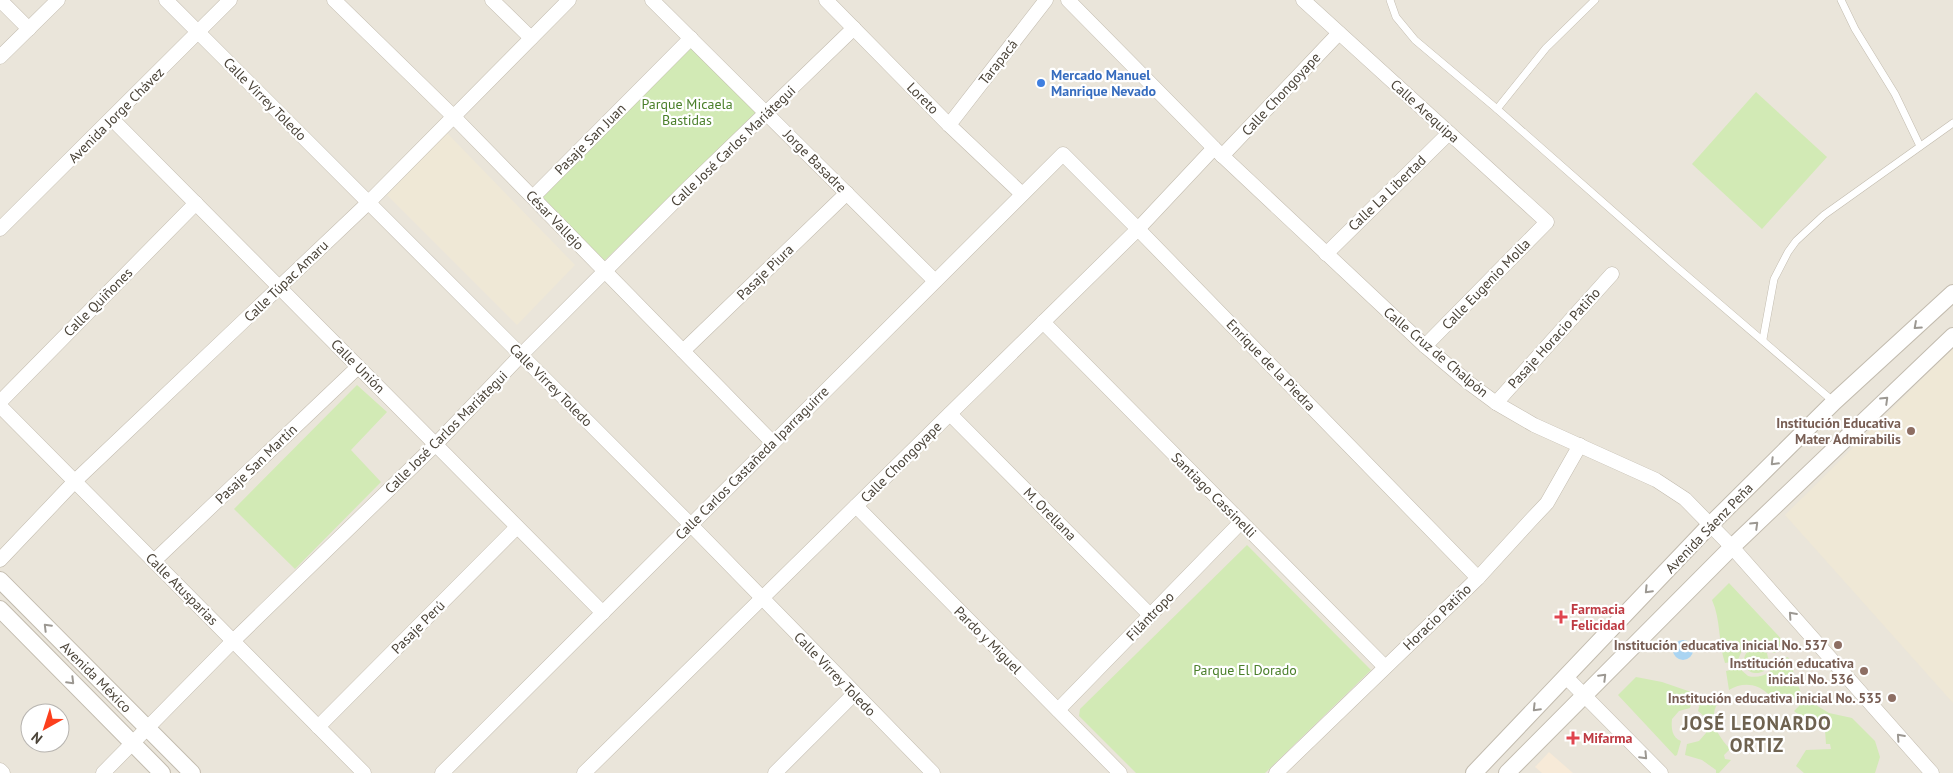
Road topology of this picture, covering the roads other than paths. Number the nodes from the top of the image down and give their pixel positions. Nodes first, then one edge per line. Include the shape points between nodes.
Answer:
1 (0, 0) edge
2 (58, 0) edge
3 (166, 0) edge
4 (230, 0) edge
5 (334, 0) edge
6 (492, 0) edge
7 (569, 0) edge
8 (652, 0) edge
9 (826, 0) edge
10 (1046, 0) edge
11 (1068, 0) edge
12 (1303, 0) edge
13 (1390, 0) edge
14 (1595, 0) edge
15 (1841, 0) edge
16 (854, 28) junction
17 (29, 29) junction
18 (198, 32) junction
19 (1339, 33) junction
20 (531, 38) junction
21 (691, 38) junction
22 (0, 58) edge
23 (1497, 108) junction
24 (767, 113) junction
25 (453, 116) junction
26 (112, 119) junction
27 (1953, 123) edge
28 (950, 125) junction
29 (1449, 133) junction
30 (1920, 146) junction
31 (1218, 152) junction
32 (1063, 154) joint
33 (847, 193) junction
34 (1022, 194) junction
35 (533, 197) junction
36 (196, 203) junction
37 (368, 203) junction
38 (1547, 222) joint
39 (0, 229) edge
40 (1138, 229) junction
41 (1326, 254) junction
42 (605, 271) junction
43 (1612, 274) dead end
44 (935, 281) junction
45 (280, 287) junction
46 (1953, 293) edge
47 (1043, 322) junction
48 (1953, 336) edge
49 (1763, 339) junction
50 (1424, 346) junction
51 (683, 351) junction
52 (521, 355) junction
53 (358, 367) junction
54 (0, 402) edge
55 (1834, 402) junction
56 (1496, 403) junction
57 (0, 406) edge
58 (950, 414) junction
59 (773, 443) junction
60 (436, 444) junction
61 (1580, 445) junction
62 (75, 481) junction
63 (856, 506) junction
64 (1241, 522) junction
65 (691, 525) junction
66 (1710, 525) junction
67 (518, 527) junction
68 (1732, 547) junction
69 (0, 560) edge
70 (154, 561) junction
71 (1478, 578) junction
72 (0, 580) edge
73 (762, 598) junction
74 (0, 609) edge
75 (603, 613) junction
76 (1150, 615) junction
77 (233, 641) junction
78 (1385, 667) junction
79 (1566, 677) junction
80 (854, 694) junction
81 (1585, 696) junction
82 (1058, 710) junction
83 (318, 727) junction
84 (147, 728) junction
85 (133, 744) junction
86 (0, 770) edge
87 (3, 773) edge
88 (103, 773) edge
89 (162, 773) edge
90 (192, 773) edge
91 (364, 773) edge
92 (442, 773) edge
93 (584, 773) edge
94 (775, 773) edge
95 (933, 773) edge
96 (1120, 773) edge
97 (1276, 773) edge
98 (1474, 773) edge
99 (1507, 773) edge
100 (1661, 773) edge
101 (1932, 773) edge

1 - 17 street
2 - 17 street
3 - 18 street, Calle Virrey Toledo
4 - 18 street, Avenida Jorge Chávez
5 - 25 street, César Vallejo
6 - 20 street
7 - 20 street, Calle Túpac Amaru
8 - 21 street, Jorge Basadre
9 - 16 street, Loreto
10 - 28 street, Tarapacá
11 - 31 street, Calle Cruz de Chalpón
12 - 19 street, Calle Arequipa
13 - 23 lane via 1396,18 1405,30
14 - 23 lane via 1546,48
15 - 30 lane via 1895,94
16 - 24 street, Calle José Carlos Mariátegui
16 - 28 street, Loreto
17 - 22 street
18 - 26 street, Avenida Jorge Chávez
18 - 37 street, Calle Virrey Toledo
19 - 29 street, Calle Arequipa
19 - 31 street, Calle Chongoyape
20 - 25 street, Calle Túpac Amaru
21 - 24 street, Jorge Basadre
21 - 35 street, Pasaje San Juan
23 - 49 lane
24 - 33 street, Jorge Basadre
24 - 42 street, Calle José Carlos Mariátegui
25 - 35 street, César Vallejo
25 - 37 street, Calle Túpac Amaru
26 - 36 street, Calle Unión
26 - 39 street, Avenida Jorge Chávez
27 - 30 lane
28 - 34 street, Loreto
29 - 38 street, Calle Arequipa
29 - 41 street, Calle La Libertad
30 - 49 lane via 1824,215 1796,241 1774,279
31 - 40 street, Calle Chongoyape
31 - 41 street, Calle Cruz de Chalpón
32 - 34 street, Calle Carlos Castañeda Iparraguirre
32 - 40 street, Enrique de la Piedra
33 - 44 street, Jorge Basadre
33 - 51 street, Pasaje Piura
34 - 44 street, Calle Carlos Castañeda Iparraguirre
35 - 42 street, César Vallejo
36 - 45 street, Calle Unión
36 - 54 street, Calle Quiñones
37 - 45 street, Calle Túpac Amaru
37 - 52 street, Calle Virrey Toledo
38 - 50 street, Calle Eugenio Molla
40 - 47 street, Calle Chongoyape
40 - 71 street, Enrique de la Piedra
41 - 50 street, Calle Cruz de Chalpón
42 - 51 street, César Vallejo
42 - 52 street, Calle José Carlos Mariátegui
43 - 56 street, Pasaje Horacio Patiño
44 - 59 street, Calle Carlos Castañeda Iparraguirre
45 - 53 street, Calle Unión
45 - 62 street, Calle Túpac Amaru
46 -> 55 street, Avenida Sáenz Peña
47 - 58 street, Calle Chongoyape
47 - 64 street, Santiago Cassinelli
68 -> 48 street
49 - 55 lane
50 - 56 street, Calle Cruz de Chalpón
51 - 59 street, César Vallejo
52 - 60 street, Calle José Carlos Mariátegui
52 - 65 street, Calle Virrey Toledo
53 - 60 street, Calle Unión
53 - 70 street, Pasaje San Martín
55 -> 66 street, Avenida Sáenz Peña
56 - 61 street, Calle Cruz de Chalpón via 1534,425
57 - 62 street, Calle Atusparias
58 - 63 street, Calle Chongoyape
58 - 76 street, M. Orellana
59 - 65 street, Calle Carlos Castañeda Iparraguirre
60 - 67 street, Calle Unión
60 - 77 street, Calle José Carlos Mariátegui
61 - 66 street, Calle Cruz de Chalpón via 1656,480 1685,499
61 - 71 street, Horacio Patiño via 1547,503
62 - 69 street, Calle Túpac Amaru
62 - 70 street, Calle Atusparias
63 - 73 street, Calle Chongoyape
63 - 82 street, Pardo y Miguel
64 - 76 street, Filántropo
64 - 78 street, Santiago Cassinelli
65 - 73 street, Calle Virrey Toledo
65 - 75 street, Calle Carlos Castañeda Iparraguirre
66 - 68 street, Calle Cruz de Chalpón
66 -> 79 street, Avenida Sáenz Peña
67 - 75 street, Calle Unión
67 - 83 street, Pasaje Perú
81 -> 68 street
101 -> 68 street, Calle Cruz de Chalpón
70 - 77 street, Calle Atusparias
71 - 78 street, Horacio Patiño
84 -> 72 street, Avenida México
73 - 80 street, Calle Virrey Toledo
73 - 93 street, Calle Chongoyape
74 -> 85 street, Avenida México
75 - 92 street, Calle Carlos Castañeda Iparraguirre
76 - 82 street, Filántropo
77 - 83 street, Calle Atusparias
77 - 84 street, Calle José Carlos Mariátegui
78 - 97 street, Horacio Patiño
79 - 81 street
79 -> 98 street, Avenida Sáenz Peña
80 - 94 street
80 - 95 street, Calle Virrey Toledo
81 - 99 street
81 -> 100 street
82 - 96 street, Pardo y Miguel
83 - 91 street, Calle Atusparias
84 - 85 street, Calle José Carlos Mariátegui
84 - 90 street, Avenida México
85 - 88 street, Calle José Carlos Mariátegui
85 - 89 street, Avenida México
86 - 87 street

